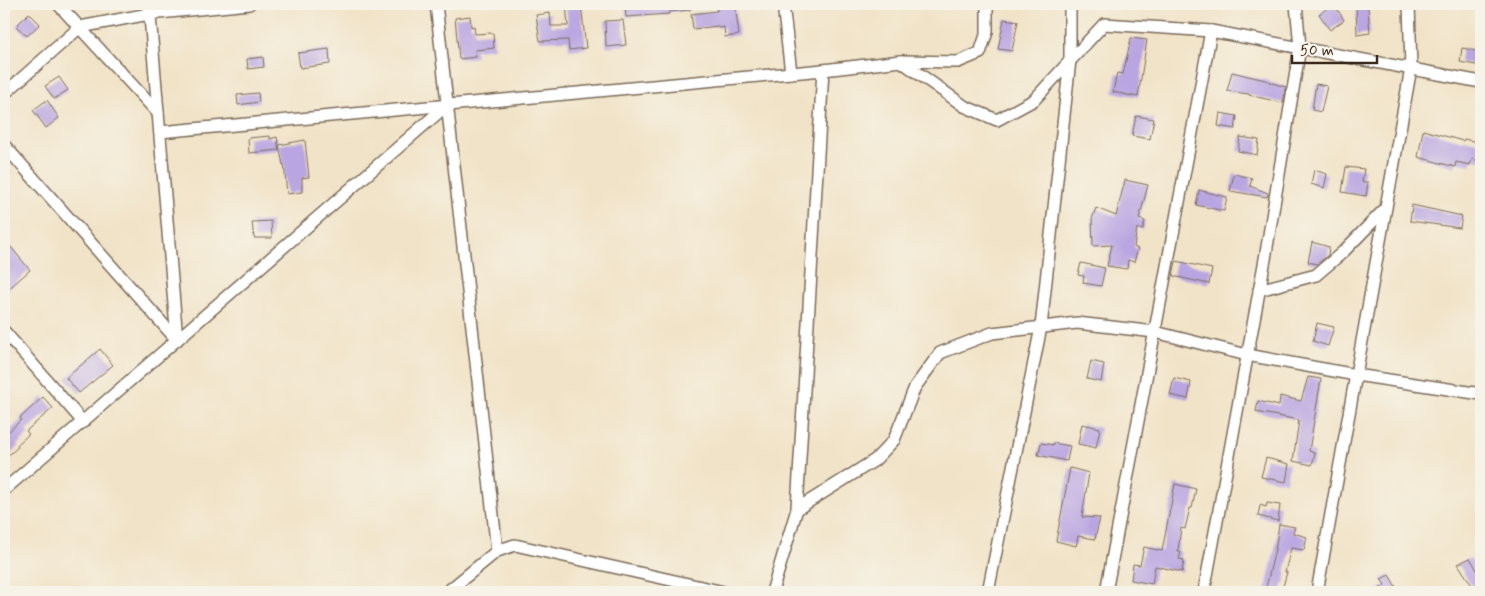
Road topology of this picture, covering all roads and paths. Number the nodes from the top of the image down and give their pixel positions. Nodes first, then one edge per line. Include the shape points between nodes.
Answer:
1 (58, 4) edge
2 (249, 4) edge
3 (436, 4) edge
4 (783, 4) edge
5 (989, 4) edge
6 (1070, 4) edge
7 (1296, 4) edge
8 (1409, 4) edge
9 (149, 9) edge
10 (80, 27) junction
11 (1210, 31) junction
12 (1300, 48) junction
13 (901, 60) junction
14 (1070, 60) junction
15 (1411, 68) junction
16 (823, 70) junction
17 (791, 73) junction
18 (1481, 82) edge
19 (4, 94) edge
20 (447, 105) junction
21 (158, 112) junction
22 (160, 132) junction
23 (4, 145) edge
24 (1385, 210) junction
25 (1259, 290) junction
26 (1041, 327) junction
27 (4, 332) edge
28 (1155, 332) junction
29 (177, 340) junction
30 (1247, 356) junction
31 (1356, 375) junction
32 (1481, 394) edge
33 (83, 422) junction
34 (4, 490) edge
35 (797, 509) junction
36 (497, 550) junction
37 (447, 592) edge
38 (724, 592) edge
39 (772, 592) edge
40 (988, 592) edge
41 (1106, 592) edge
42 (1204, 592) edge
43 (1317, 592) edge

1 - 10 street
2 - 9 street
3 - 20 street
4 - 17 street
5 - 13 street via 987,32 980,53 958,62
6 - 14 street
7 - 12 street
8 - 15 street
9 - 10 street
9 - 21 street
10 - 19 street
10 - 21 street
11 - 12 street
11 - 14 street via 1104,24
11 - 28 street
12 - 15 street
12 - 25 street
13 - 14 street via 964,106 997,120 1034,100
13 - 16 street
14 - 26 street
15 - 18 street
15 - 24 street
16 - 17 street
16 - 35 street
17 - 20 street
20 - 22 street
20 - 29 street
20 - 36 street
21 - 22 street
22 - 29 street
23 - 29 street
24 - 25 street via 1316,275
24 - 31 street
25 - 30 street
26 - 28 street via 1077,323
26 - 35 street via 992,333 940,353 915,387 894,440 875,460
26 - 40 street
27 - 33 street
28 - 30 street
28 - 41 street
29 - 33 street
30 - 31 street
30 - 42 street
31 - 32 street
31 - 43 street
33 - 34 street
35 - 39 street
36 - 37 street
36 - 38 street via 515,545

